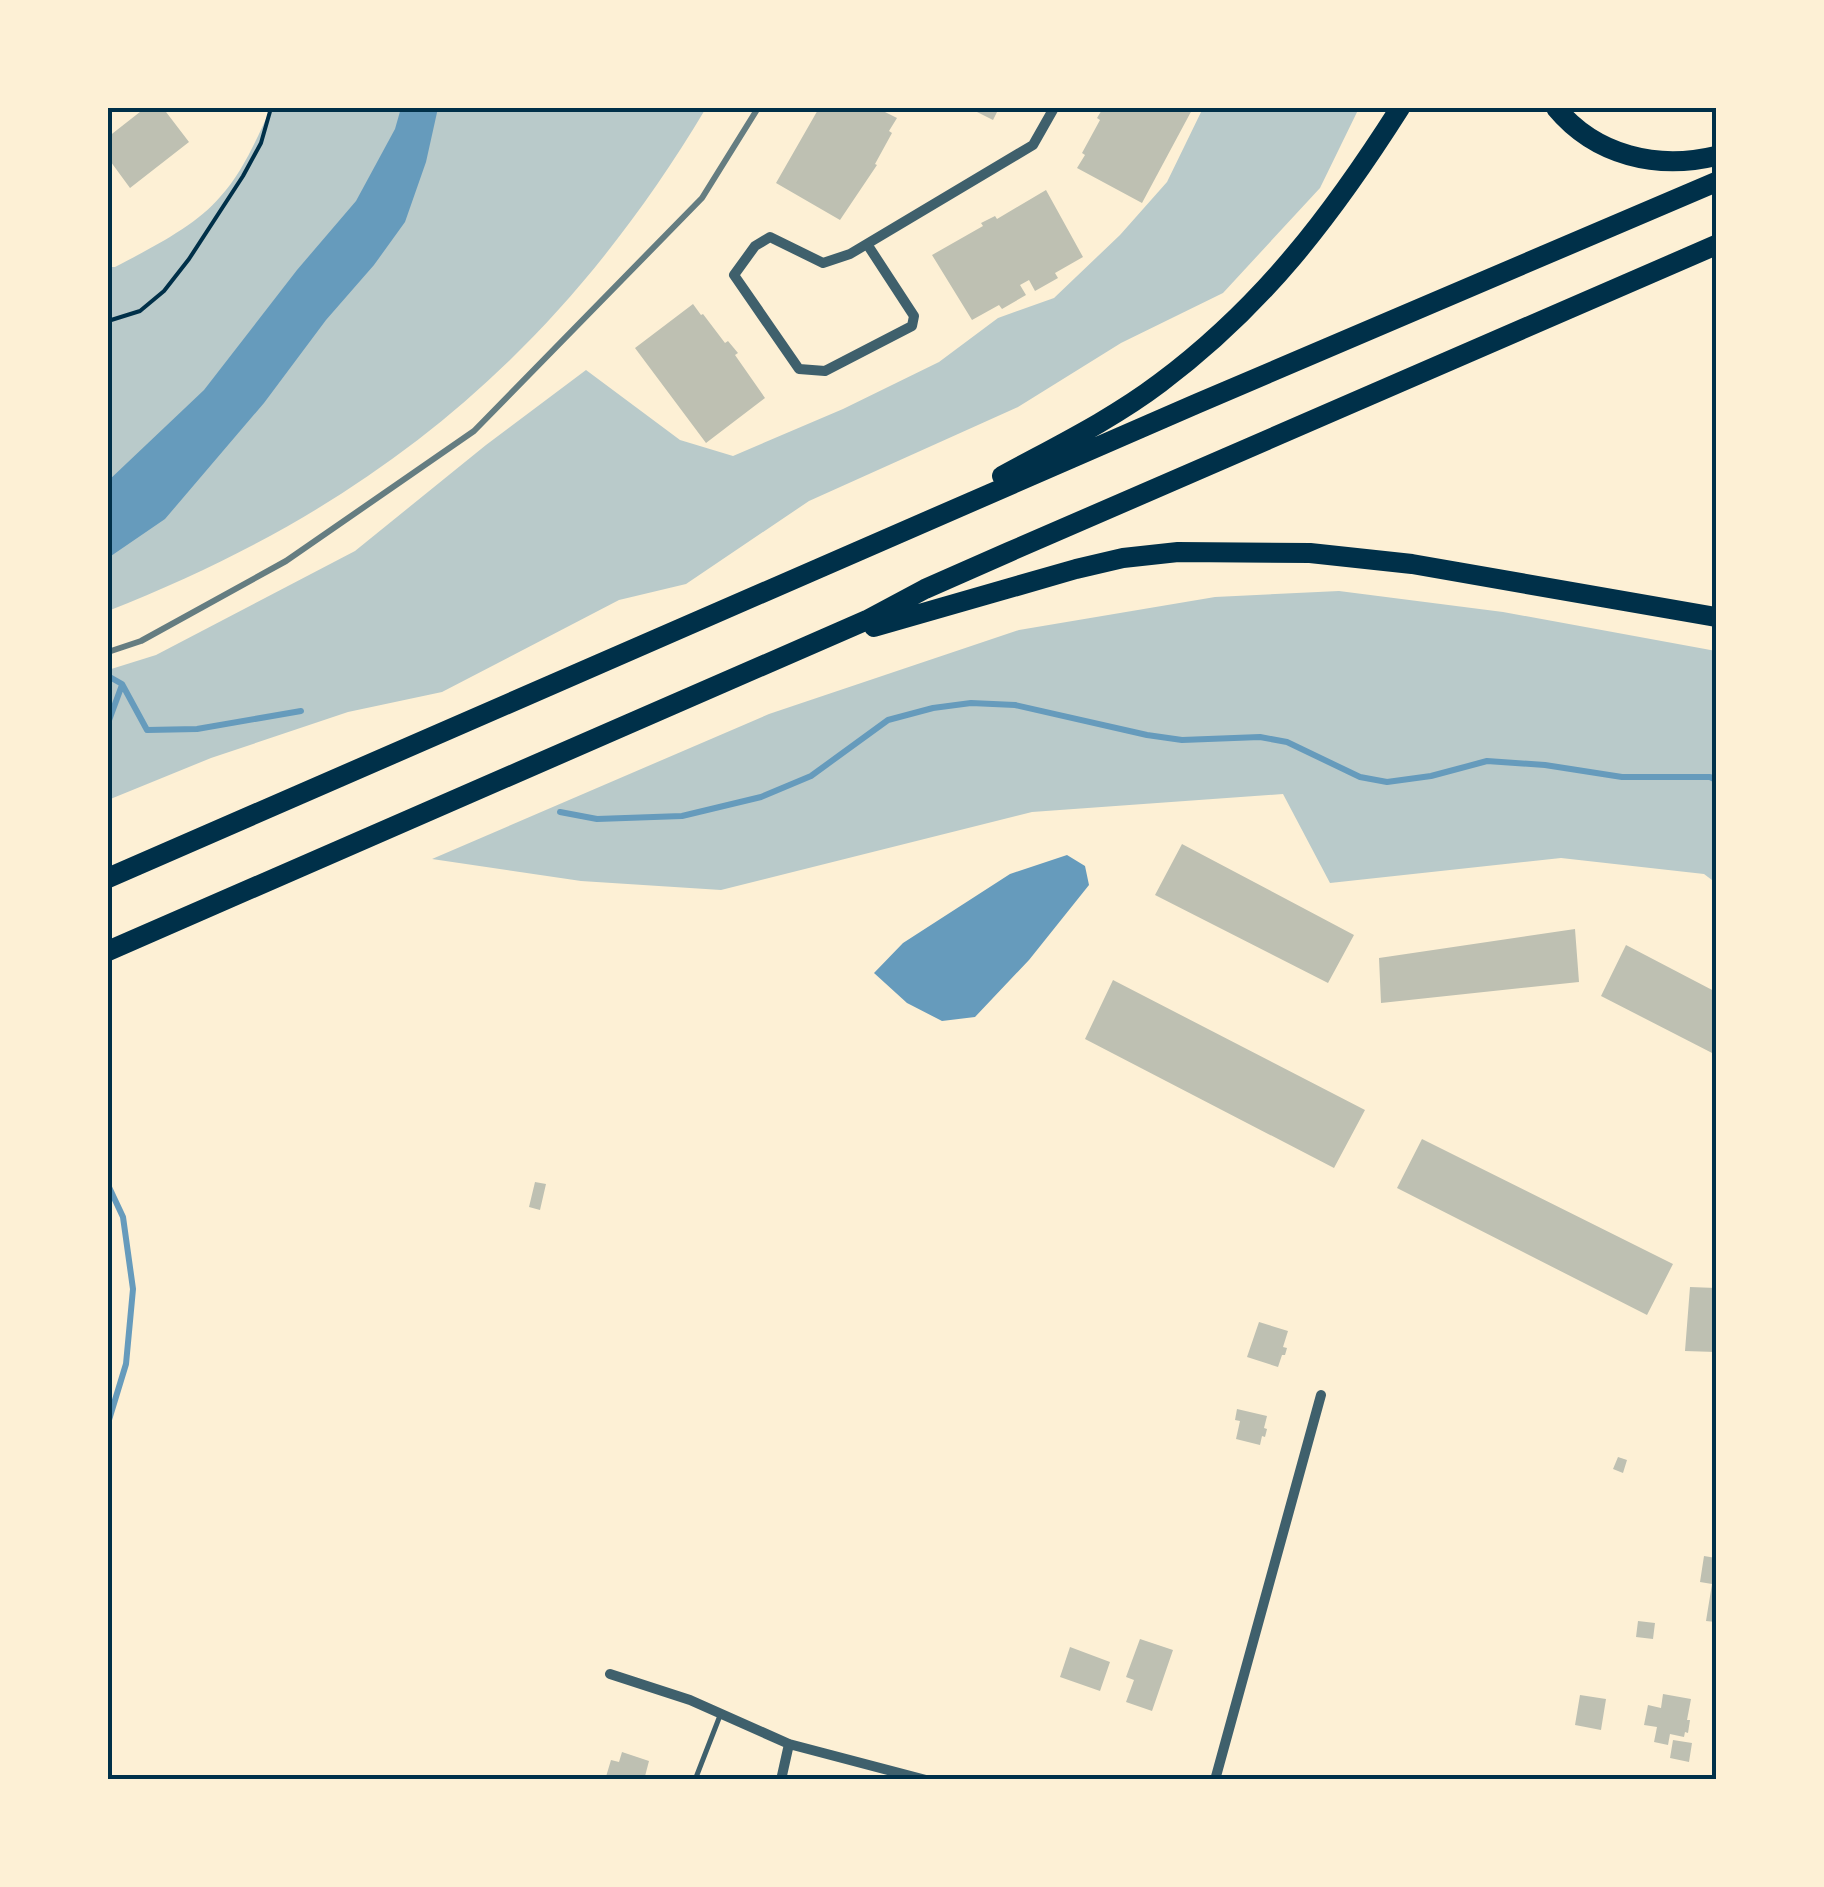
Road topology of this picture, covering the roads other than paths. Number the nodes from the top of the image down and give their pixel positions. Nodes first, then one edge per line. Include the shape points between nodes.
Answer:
1 (1054, 108) edge
2 (1400, 108) edge
3 (1556, 108) edge
4 (1716, 156) edge
5 (1716, 182) edge
6 (867, 244) junction
7 (1716, 245) edge
8 (877, 544) junction
9 (1716, 617) edge
10 (796, 650) junction
11 (108, 878) edge
12 (108, 951) edge
13 (1321, 1395) dead end
14 (610, 1674) dead end
15 (721, 1713) junction
16 (789, 1744) junction
17 (694, 1780) edge
18 (781, 1780) edge
19 (926, 1780) edge
20 (1215, 1780) edge

1 - 6 street via 1033,145
2 - 8 highway via 1302,250 1161,383
3 - 4 highway via 1582,135 1647,161
5 - 8 highway
6 - 6 street via 822,263 770,237 754,246 734,274 799,370 825,370 912,326 914,316
7 - 10 highway
8 - 11 highway
9 - 10 highway via 1412,564 1310,552 1178,552 1076,568
10 - 12 highway
13 - 20 street
14 - 15 street
15 - 16 street
15 - 17 lane
16 - 18 street
16 - 19 street

